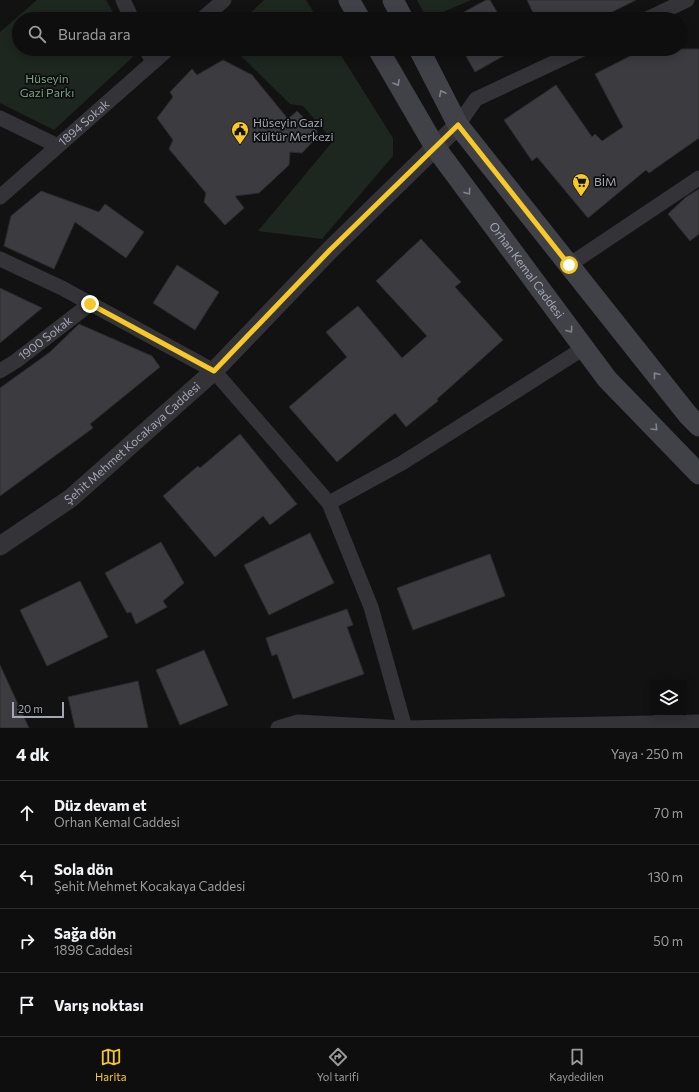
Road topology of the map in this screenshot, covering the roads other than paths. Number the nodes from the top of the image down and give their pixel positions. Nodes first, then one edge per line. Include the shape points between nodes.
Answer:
1 (123, 0) edge
2 (224, 0) edge
3 (349, 0) edge
4 (394, 0) edge
5 (681, 1) edge
6 (129, 12) edge
7 (210, 12) edge
8 (356, 12) edge
9 (400, 12) edge
10 (660, 12) edge
11 (150, 56) edge
12 (382, 56) edge
13 (423, 56) edge
14 (568, 56) edge
15 (0, 118) edge
16 (458, 125) junction
17 (58, 146) junction
18 (435, 146) junction
19 (699, 178) edge
20 (0, 197) edge
21 (0, 259) edge
22 (569, 265) junction
23 (90, 304) junction
24 (584, 348) junction
25 (0, 371) edge
26 (214, 371) junction
27 (699, 426) edge
28 (699, 474) edge
29 (329, 503) junction
30 (0, 546) edge
31 (699, 722) edge
32 (278, 728) edge
33 (405, 728) edge

1 - 6 street
2 - 7 street
3 - 8 main road
4 - 9 main road
5 - 10 street
11 - 17 street, 1894 Sokak
12 -> 18 main road, Orhan Kemal Caddesi
16 -> 13 main road
14 - 16 street via 476,99
15 - 17 street
16 - 18 street, Şehit Mehmet Kocakaya Caddesi
16 - 22 main road
17 - 20 street, 1894 Sokak
18 -> 24 main road, Orhan Kemal Caddesi
18 - 26 street, Şehit Mehmet Kocakaya Caddesi via 330,250
19 - 22 street
21 - 23 street
27 -> 22 main road
23 - 25 street, 1900 Sokak
23 - 26 street
24 -> 28 main road, Orhan Kemal Caddesi via 607,379
24 - 29 street via 402,462
26 - 29 street
26 - 30 street, Şehit Mehmet Kocakaya Caddesi via 71,498
29 - 33 street via 371,607
31 - 33 street
32 - 33 street via 298,722

